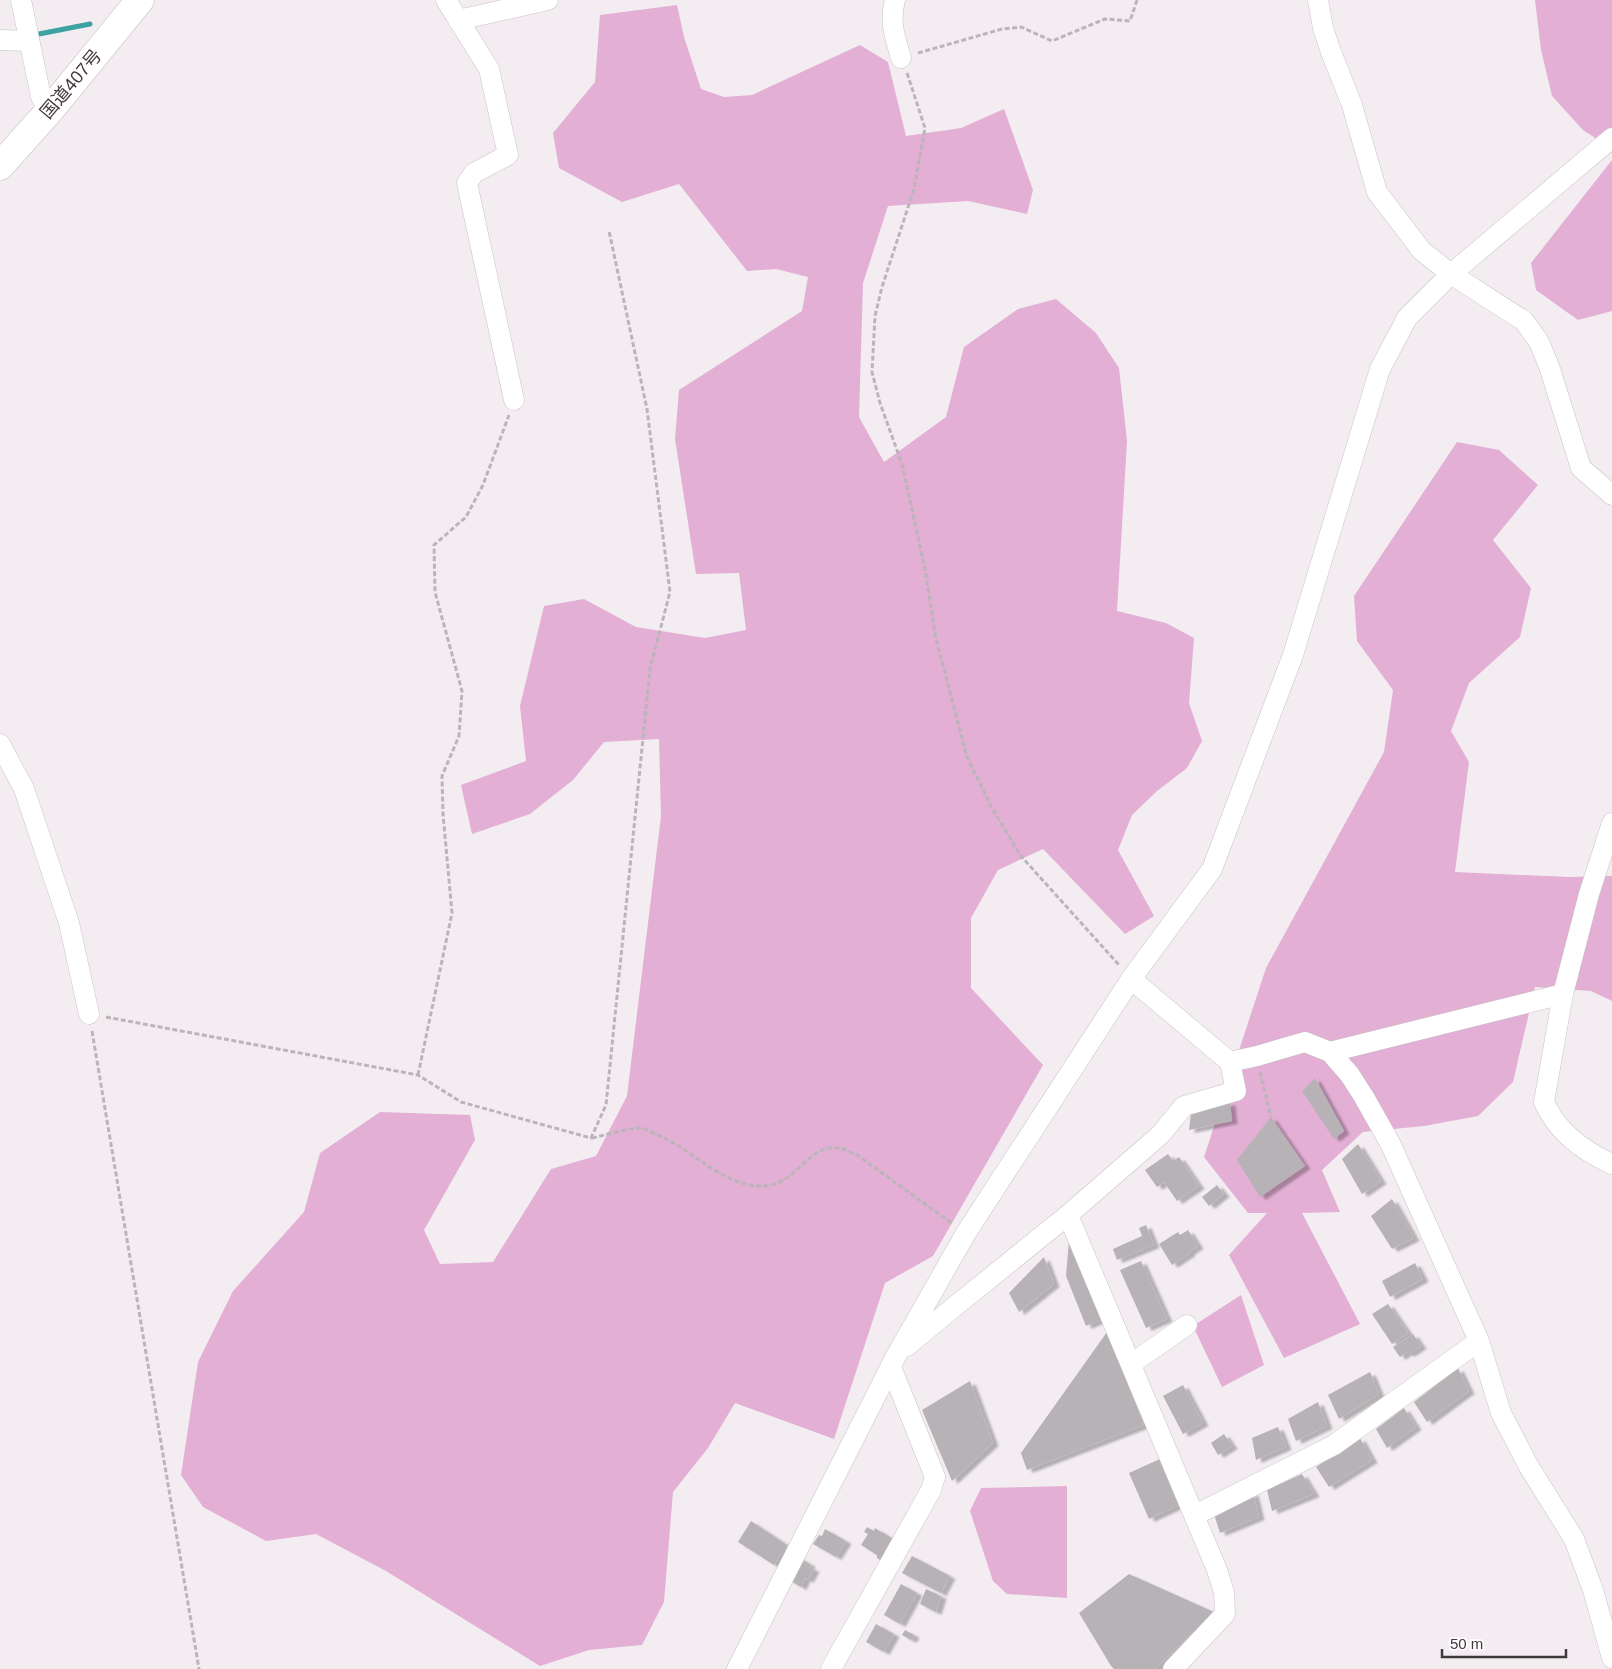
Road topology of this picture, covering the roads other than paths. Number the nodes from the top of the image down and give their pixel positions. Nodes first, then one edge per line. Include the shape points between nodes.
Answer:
1 (21, 0) edge
2 (140, 0) edge
3 (446, 0) edge
4 (548, 0) edge
5 (895, 0) edge
6 (1318, 0) edge
7 (458, 20) junction
8 (0, 40) edge
9 (29, 41) junction
10 (901, 58) road end
11 (51, 109) junction
12 (1612, 138) edge
13 (0, 166) edge
14 (1451, 274) junction
15 (514, 400) road end
16 (1612, 495) edge
17 (0, 744) edge
18 (1612, 823) edge
19 (1131, 979) junction
20 (1562, 994) junction
21 (89, 1014) road end
22 (1330, 1052) junction
23 (1230, 1062) junction
24 (1612, 1164) edge
25 (1068, 1216) junction
26 (1187, 1325) dead end
27 (1479, 1340) junction
28 (893, 1361) junction
29 (1131, 1364) junction
30 (1194, 1515) junction
31 (1612, 1658) edge
32 (737, 1669) edge
33 (831, 1669) edge
34 (1172, 1669) edge

1 - 9 street
2 - 11 highway, 国道407号
3 - 7 street
4 - 7 street
5 - 10 street via 891,19
6 - 14 street via 1323,28 1352,105 1377,192 1422,251
7 - 15 street via 489,69 508,155 474,173 467,183
8 - 9 street
9 - 11 street via 41,97
11 - 13 highway, 国道407号
12 - 14 street
14 - 16 street via 1524,321 1539,342 1581,468
14 - 19 street via 1407,318 1380,369 1293,655 1212,869
17 - 21 street via 24,789 70,923
18 - 20 street
19 - 23 street
19 - 28 street via 966,1233
20 - 22 street
20 - 24 street via 1544,1102 1564,1134 1594,1156
22 - 23 street via 1306,1042
22 - 27 street via 1354,1082 1391,1145
23 - 25 street via 1236,1092 1184,1106 1160,1135
25 - 28 street via 954,1307
25 - 29 street
26 - 29 street
27 - 30 street via 1334,1445
27 - 31 street via 1501,1412 1528,1465 1574,1539 1593,1590
28 - 32 street
28 - 33 street via 935,1477 931,1490
29 - 30 street
30 - 34 street via 1224,1592 1225,1614

